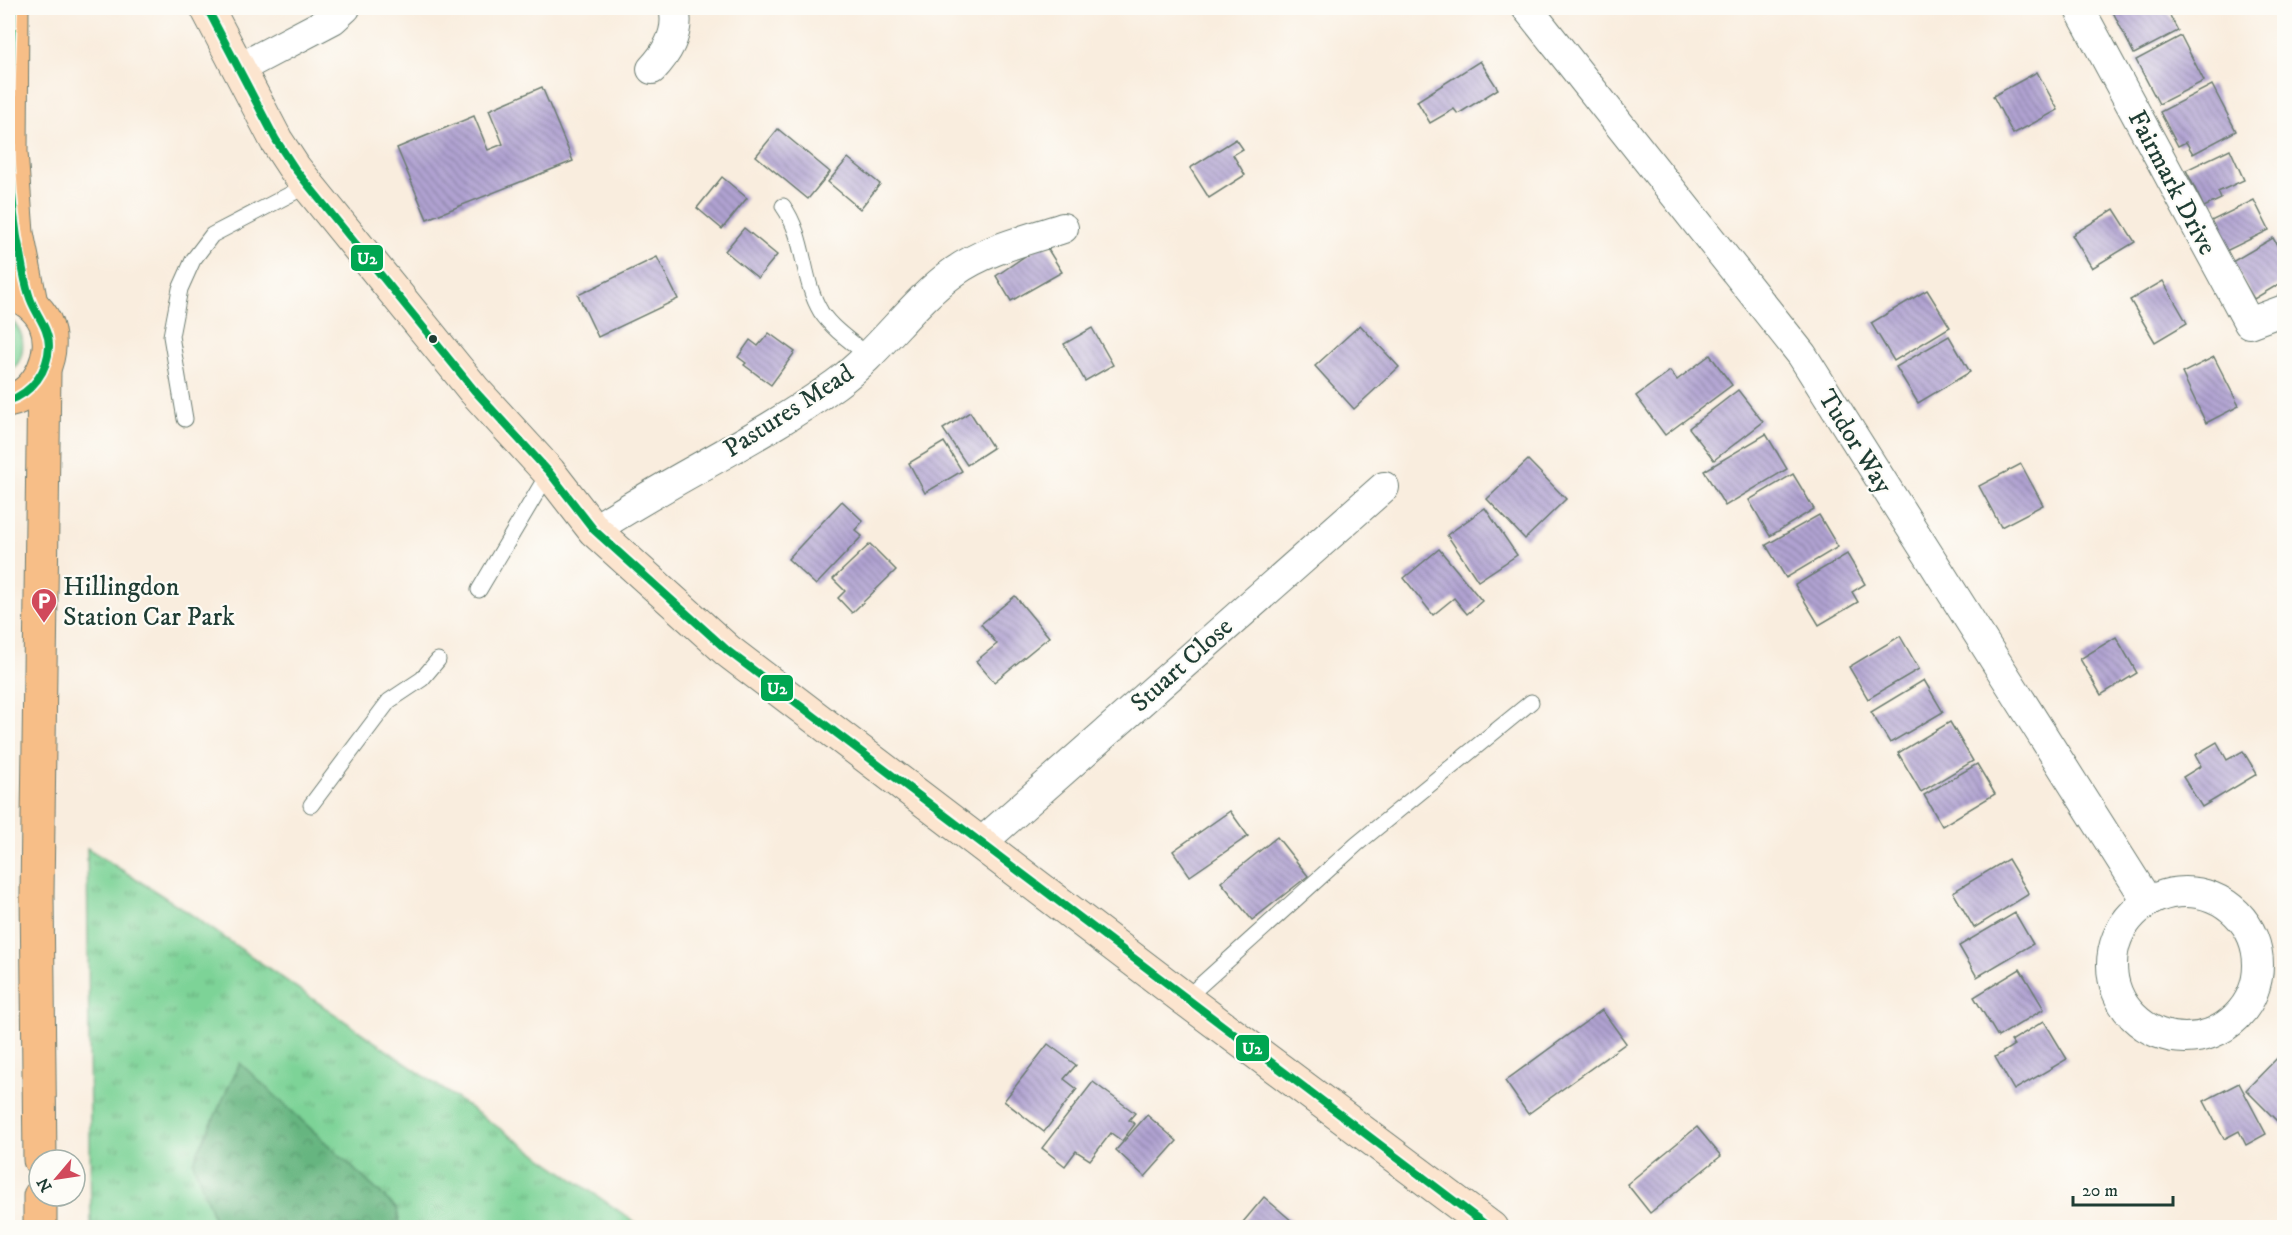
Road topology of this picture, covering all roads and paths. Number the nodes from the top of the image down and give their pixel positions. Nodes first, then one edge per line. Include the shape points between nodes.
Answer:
1 (12, 8) edge
2 (207, 8) edge
3 (345, 8) edge
4 (674, 8) edge
5 (1527, 8) edge
6 (2079, 8) edge
7 (238, 69) junction
8 (652, 69) dead end
9 (308, 185) junction
10 (783, 206) dead end
11 (1063, 228) dead end
12 (19, 296) edge
13 (2284, 310) edge
14 (869, 356) junction
15 (44, 371) junction
16 (8, 401) edge
17 (185, 420) dead end
18 (549, 472) junction
19 (1384, 487) dead end
20 (594, 530) junction
21 (479, 590) dead end
22 (438, 660) dead end
23 (1531, 702) dead end
24 (311, 805) dead end
25 (980, 844) junction
26 (2148, 902) junction
27 (1185, 999) junction
28 (40, 1148) edge
29 (40, 1208) edge
30 (40, 1227) edge
31 (1491, 1227) edge

1 - 12 main road via 11,152
2 - 7 street
3 - 7 street via 333,19
4 - 8 street via 674,35 664,56
5 - 26 street, Tudor Way via 1802,355
6 - 13 street, Fairmark Drive via 2249,323
7 - 9 street via 276,140
9 - 17 lane via 212,235 193,260 180,289 171,336
9 - 18 street via 474,390
10 - 14 lane via 798,234 811,291 821,313
11 - 14 street, Pastures Mead via 987,253 956,271 929,291
12 - 15 main road via 45,322 50,347
14 - 20 street, Pastures Mead via 836,384
15 - 16 main road via 31,388
15 - 28 main road via 37,895
18 - 20 street
18 - 21 lane
19 - 25 street, Stuart Close
20 - 25 street via 728,651
22 - 24 lane via 422,679 389,701
23 - 27 lane via 1357,844
25 - 27 street
26 - 26 street via 2174,892 2200,893 2216,898 2248,927 2257,951 2258,978 2238,1016 2217,1031 2174,1038 2149,1029 2124,1003 2114,984 2112,958 2116,939 2130,917
27 - 31 street
29 - 30 main road

